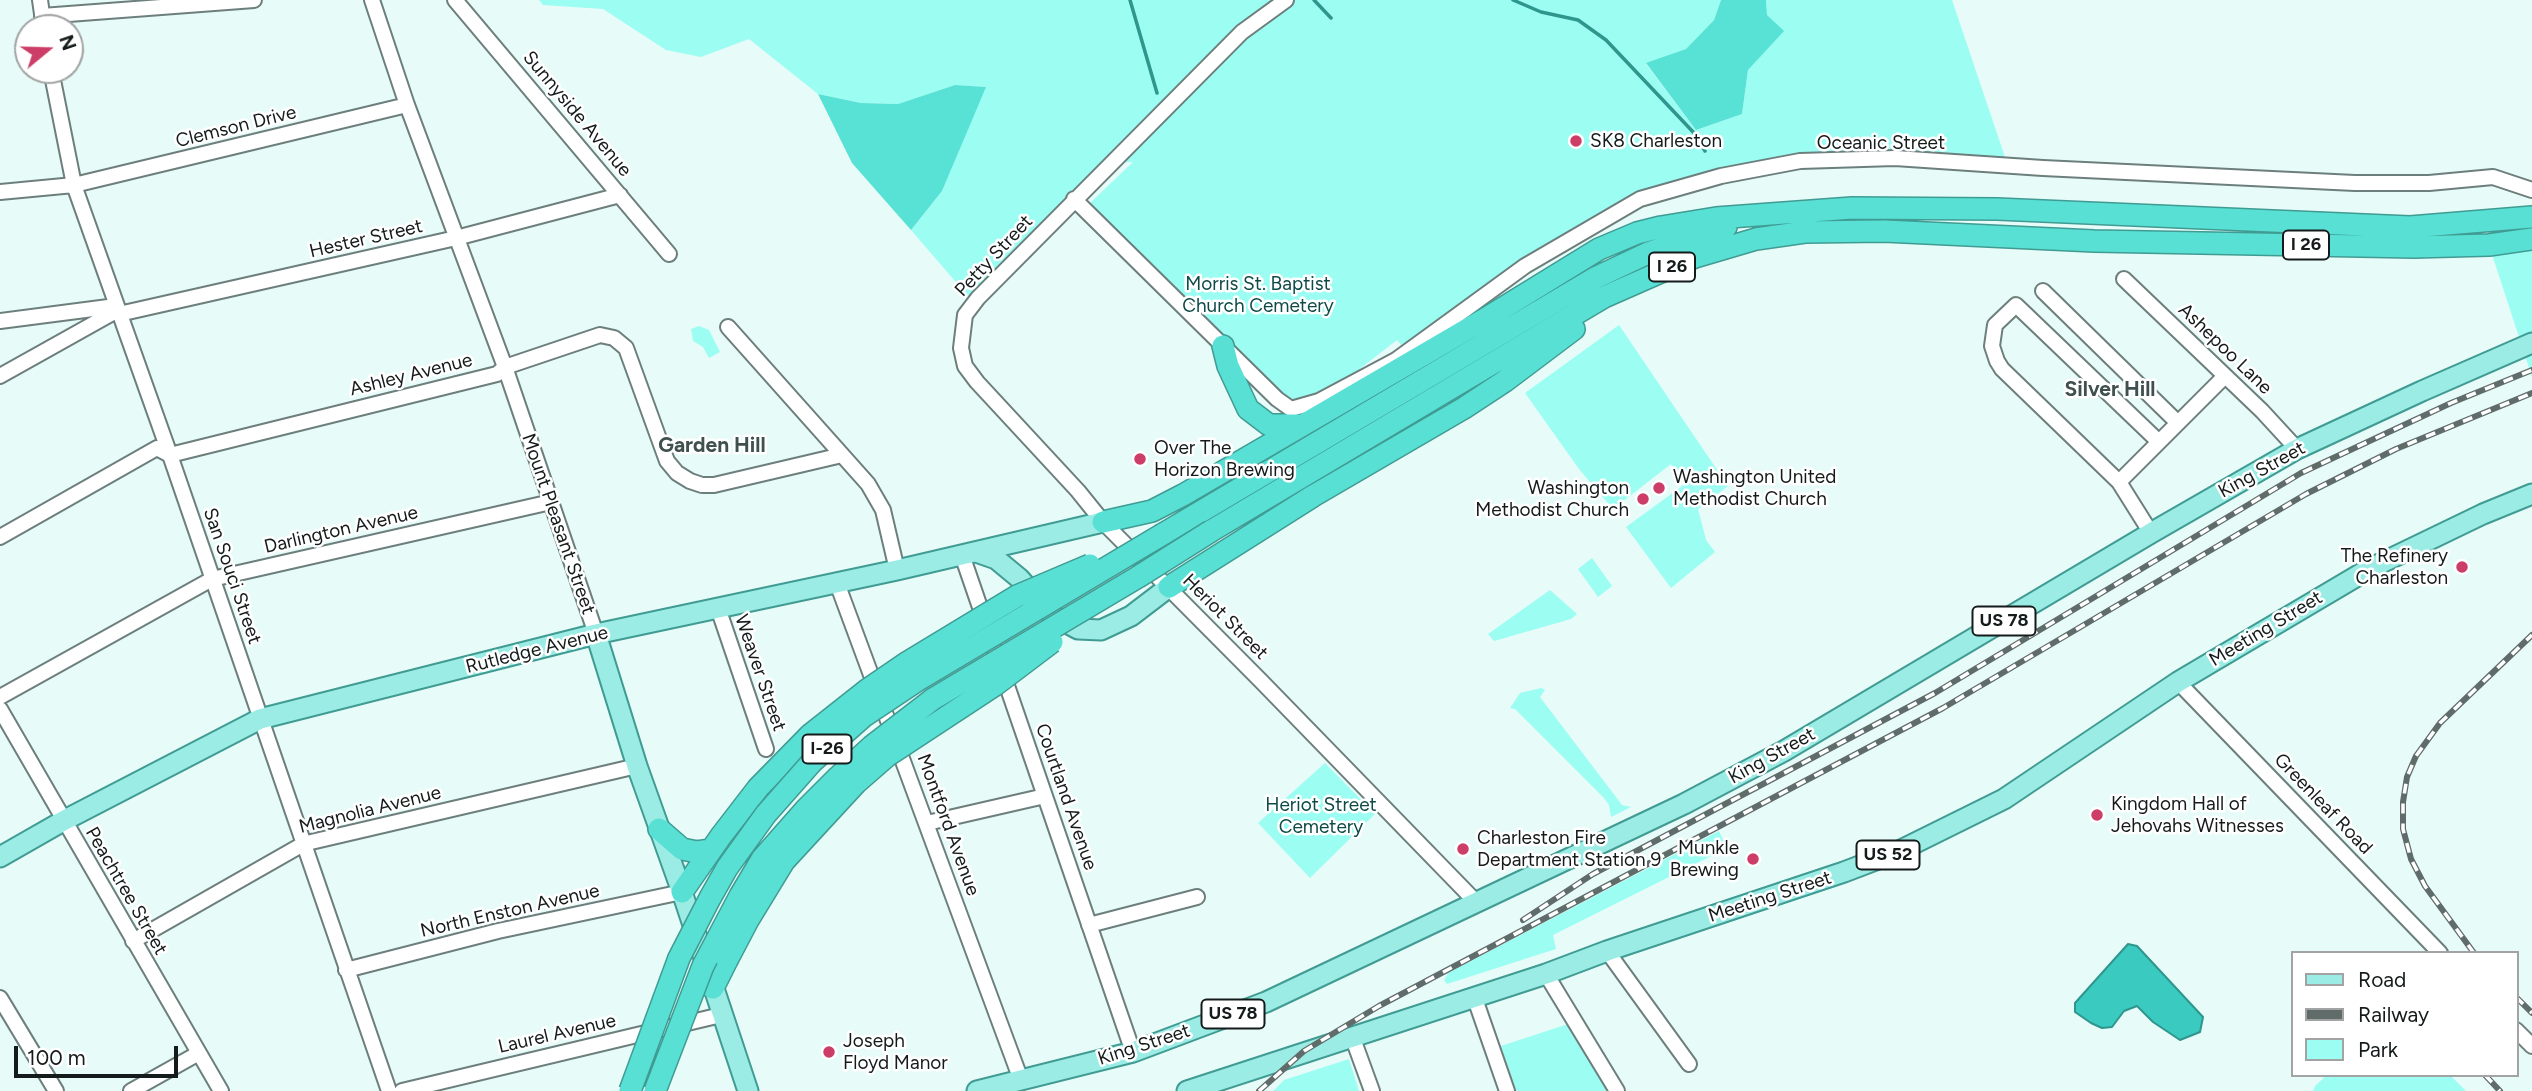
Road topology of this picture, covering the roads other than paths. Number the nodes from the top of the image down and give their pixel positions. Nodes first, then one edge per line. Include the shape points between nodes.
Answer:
1 (254, 0) edge
2 (372, 0) edge
3 (454, 0) edge
4 (1286, 0) edge
5 (84, 18) edge
6 (54, 84) edge
7 (407, 105) junction
8 (74, 185) junction
9 (2532, 191) edge
10 (0, 192) edge
11 (620, 195) junction
12 (1074, 200) junction
13 (1779, 213) junction
14 (2532, 216) edge
15 (2412, 237) junction
16 (456, 238) junction
17 (2532, 239) edge
18 (669, 254) dead end
19 (1695, 257) junction
20 (2124, 279) dead end
21 (2043, 291) dead end
22 (118, 310) junction
23 (0, 321) edge
24 (728, 327) dead end
25 (2532, 343) edge
26 (1223, 346) joint
27 (961, 348) joint
28 (505, 367) junction
29 (0, 376) edge
30 (2225, 376) junction
31 (1295, 417) junction
32 (2177, 422) junction
33 (2158, 441) junction
34 (2297, 449) junction
35 (170, 455) junction
36 (842, 455) junction
37 (2119, 482) junction
38 (2532, 494) edge
39 (551, 502) junction
40 (1195, 514) joint
41 (1102, 522) junction
42 (1211, 531) joint
43 (2151, 533) junction
44 (1163, 534) junction
45 (0, 537) edge
46 (969, 554) junction
47 (898, 570) junction
48 (1138, 577) junction
49 (212, 579) junction
50 (837, 583) junction
51 (1169, 587) junction
52 (718, 608) junction
53 (596, 634) junction
54 (2178, 682) junction
55 (0, 697) edge
56 (0, 709) edge
57 (260, 719) junction
58 (766, 749) dead end
59 (637, 766) junction
60 (1045, 796) junction
61 (63, 821) junction
62 (927, 823) junction
63 (659, 829) junction
64 (303, 845) junction
65 (711, 850) junction
66 (0, 857) edge
67 (682, 892) junction
68 (1197, 897) dead end
69 (1477, 903) junction
70 (1089, 925) junction
71 (133, 941) junction
72 (1606, 951) junction
73 (2438, 951) edge
74 (346, 970) junction
75 (1546, 974) junction
76 (713, 988) junction
77 (1474, 996) junction
78 (0, 998) edge
79 (721, 1015) junction
80 (2518, 1032) edge
81 (1352, 1035) junction
82 (2532, 1046) edge
83 (1133, 1052) junction
84 (199, 1054) junction
85 (1689, 1065) dead end
86 (1021, 1080) junction
87 (56, 1091) edge
88 (131, 1091) edge
89 (221, 1091) edge
90 (389, 1091) edge
91 (402, 1091) edge
92 (630, 1091) edge
93 (655, 1091) edge
94 (748, 1091) edge
95 (977, 1091) edge
96 (1187, 1091) edge
97 (1372, 1091) edge
98 (1507, 1091) edge
99 (1617, 1091) edge

1 - 5 street
2 - 7 street, Mount Pleasant Street
3 - 11 street, Sunnyside Avenue
4 - 12 street, Petty Street via 1242,33
6 - 8 street, San Souci Street
7 - 8 street, Clemson Drive
7 - 16 street, Mount Pleasant Street
8 - 10 street, Clemson Drive
8 - 22 street, San Souci Street
9 - 31 street, Oceanic Street via 2494,177 2355,183 1895,158 1800,161 1721,176 1640,200 1525,266 1395,360
11 - 16 street, Hester Street
11 - 18 street, Sunnyside Avenue
12 - 26 street
12 - 27 street, Petty Street via 974,303 965,315
13 - 15 highway, I 26 via 1852,208 1997,209
13 - 31 highway via 1686,222 1616,241
13 - 40 highway, I 26 via 1648,253 1595,278
14 - 15 highway, I 26
15 - 17 highway, I 26 via 2489,245
15 - 19 highway, I 26 via 2094,241 1805,232 1756,239
16 - 22 street, Hester Street
16 - 28 street, Mount Pleasant Street
19 - 42 highway, I 26 via 1604,297
19 - 51 highway via 1590,317 1464,408
20 - 30 street, Ashepoo Lane
21 - 32 street
22 - 23 street, Hester Street
22 - 29 street
22 - 35 street, San Souci Street
24 - 36 street
25 - 34 main road, King Street / US 78
26 - 31 highway via 1242,397 1257,417 1269,425
27 - 41 street, Heriot Street via 976,383
28 - 35 street, Ashley Avenue via 497,374
28 - 36 street, Ashley Avenue via 592,337 614,338 629,354 667,461 677,473 696,483 715,485
28 - 39 street, Mount Pleasant Street
30 - 32 street
30 - 34 street, Ashepoo Lane
31 - 41 highway via 1183,495 1152,511
32 - 33 street
33 - 37 street
33 - 37 street via 2016,305 1995,325 1992,346 1997,361
34 - 43 main road, King Street / US 78
35 - 45 street, Ashley Avenue via 158,447
35 - 49 street, San Souci Street
36 - 47 street via 863,477 883,510
37 - 43 street
38 - 54 main road, Meeting Street / US 52 via 2375,565
39 - 49 street, Darlington Avenue
39 - 53 street, Mount Pleasant Street
40 - 44 highway, I-26
41 - 46 main road, Rutledge Avenue
41 - 51 street, Heriot Street
42 - 48 highway, I-26, bridge
43 - 69 main road, King Street / US 78 via 1784,751
44 - 65 highway, bridge via 1017,596 887,676 810,736 758,788
44 - 92 highway, I-26, bridge via 918,680 864,716 813,762 766,814 709,898 679,958
46 - 47 main road, Rutledge Avenue
46 - 51 main road via 996,559 1052,615 1078,629 1101,630 1131,617
46 - 60 street, Courtland Avenue
47 - 50 main road, Rutledge Avenue
48 - 76 highway, bridge via 995,685 887,756 856,783 784,861 747,920
48 - 93 highway, I-26, bridge via 933,699 872,746 806,809 762,859 721,928
49 - 55 street, Darlington Avenue
49 - 57 street, San Souci Street
50 - 52 main road, Rutledge Avenue
50 - 62 street, Montford Avenue
51 - 69 street, Heriot Street
52 - 53 main road, Rutledge Avenue
52 - 58 street, Weaver Street
53 - 57 main road, Rutledge Avenue
53 - 59 main road, Mount Pleasant Street
54 - 72 main road, Meeting Street / US 52 via 2004,799 1925,839 1844,872
54 - 73 street, Greenleaf Road
56 - 61 street, Peachtree Street
57 - 61 main road, Rutledge Avenue
57 - 64 street, San Souci Street
59 - 63 main road, Mount Pleasant Street
59 - 64 street, Magnolia Avenue
60 - 62 street
60 - 70 street, Courtland Avenue
61 - 66 main road, Rutledge Avenue
61 - 71 street, Peachtree Street
62 - 86 street, Montford Avenue
63 - 65 highway via 682,849
63 - 67 main road, Mount Pleasant Street
64 - 71 street, Magnolia Avenue
64 - 74 street, San Souci Street
65 - 67 highway
67 - 74 street, North Enston Avenue via 498,931
67 - 76 main road, Mount Pleasant Street
68 - 70 street
69 - 83 main road, King Street / US 78 via 1266,1002
70 - 83 street, Courtland Avenue
71 - 84 street, Peachtree Street
72 - 75 main road, Meeting Street / US 52
72 - 85 street
74 - 90 street, San Souci Street
75 - 77 main road, Meeting Street / US 52
75 - 99 street
76 - 79 main road, Mount Pleasant Street
77 - 81 main road, Meeting Street / US 52
77 - 98 street
78 - 87 street
79 - 91 street, Laurel Avenue
79 - 94 main road, Mount Pleasant Street
80 - 82 street
81 - 96 main road, Meeting Street / US 52
81 - 97 street
83 - 86 main road, King Street / US 78
84 - 88 street
84 - 89 street, Peachtree Street
86 - 95 main road, King Street / US 78

